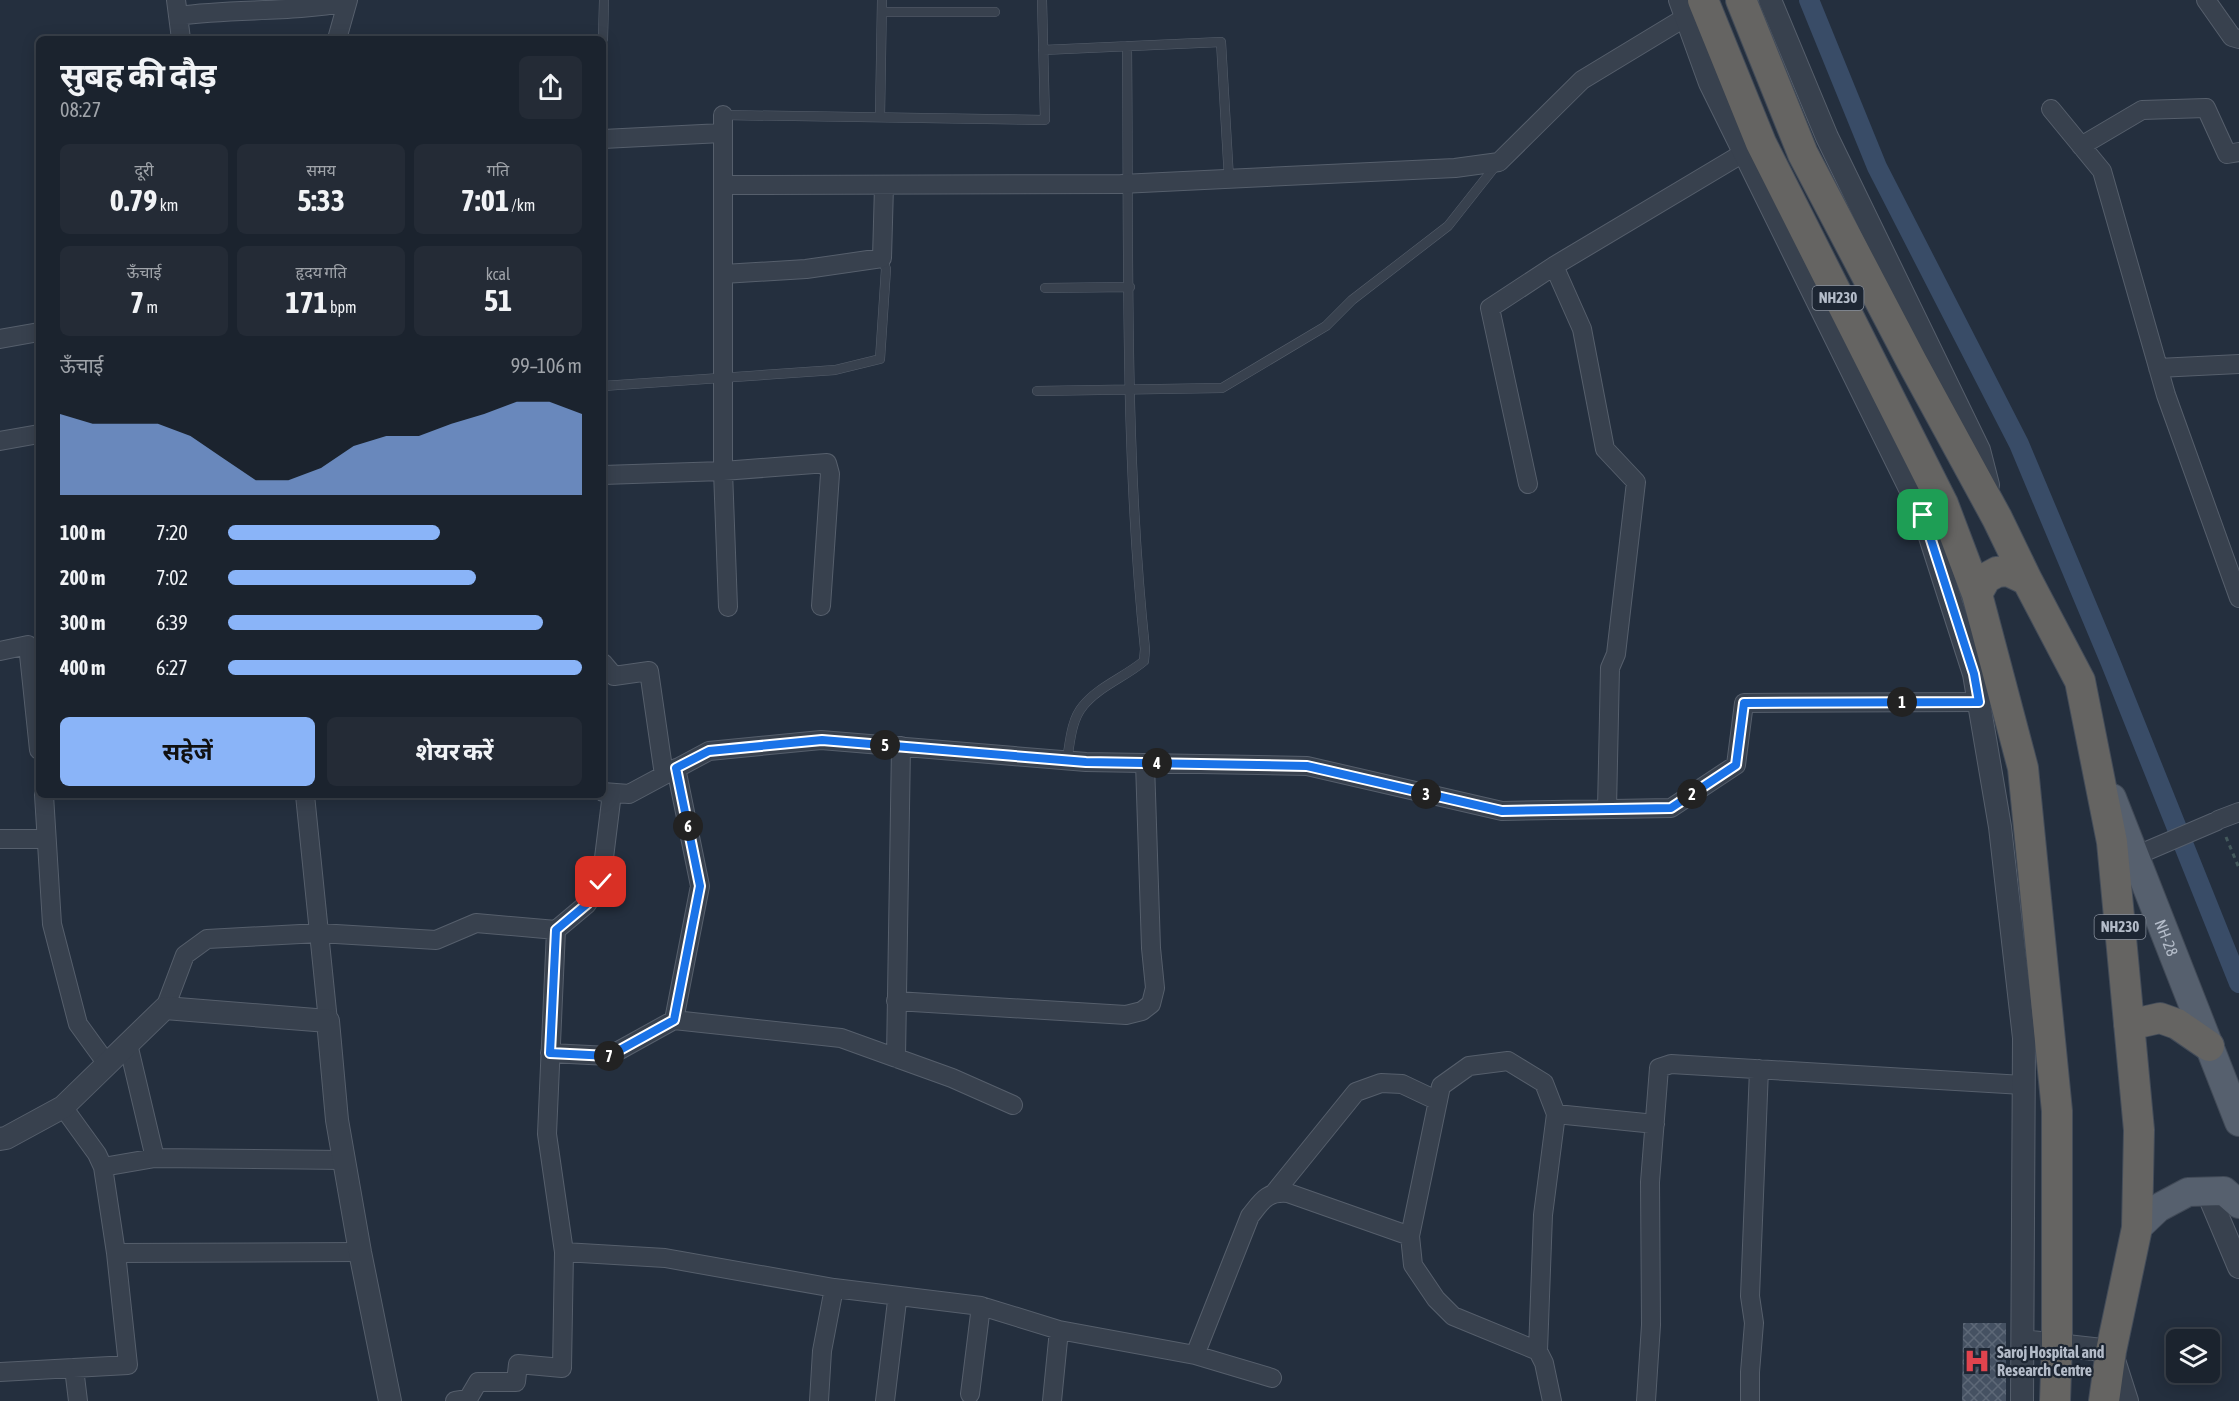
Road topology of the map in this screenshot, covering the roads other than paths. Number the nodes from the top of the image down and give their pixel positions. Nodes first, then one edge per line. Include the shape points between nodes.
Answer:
1 (604, 0) edge
2 (882, 0) edge
3 (1042, 0) edge
4 (1741, 0) edge
5 (1770, 0) edge
6 (2206, 0) edge
7 (348, 1) edge
8 (1690, 6) edge
9 (177, 8) edge
10 (882, 12) junction
11 (995, 12) dead end
12 (181, 36) edge
13 (339, 36) edge
14 (603, 36) edge
15 (2239, 39) edge
16 (1127, 46) junction
17 (1043, 50) junction
18 (2051, 109) dead end
19 (880, 117) junction
20 (723, 124) junction
21 (606, 139) edge
22 (2081, 146) junction
23 (1745, 152) junction
24 (2239, 152) edge
25 (1498, 162) junction
26 (1229, 178) junction
27 (1128, 183) junction
28 (723, 185) junction
29 (884, 186) junction
30 (882, 258) junction
31 (1554, 266) junction
32 (723, 274) junction
33 (1130, 287) junction
34 (1045, 288) dead end
35 (36, 333) edge
36 (0, 339) edge
37 (2239, 364) edge
38 (2158, 368) junction
39 (724, 377) junction
40 (606, 386) edge
41 (1131, 390) junction
42 (1037, 392) dead end
43 (36, 435) edge
44 (0, 441) edge
45 (723, 471) junction
46 (606, 475) edge
47 (1528, 484) dead end
48 (1997, 518) junction
49 (2027, 580) junction
50 (1977, 594) junction
51 (2239, 598) edge
52 (821, 606) dead end
53 (729, 607) dead end
54 (33, 644) edge
55 (0, 651) edge
56 (606, 667) edge
57 (36, 697) edge
58 (1979, 702) junction
59 (901, 746) junction
60 (2094, 754) junction
61 (1067, 760) junction
62 (1145, 763) junction
63 (670, 772) junction
64 (608, 792) edge
65 (44, 798) edge
66 (305, 798) edge
67 (1608, 809) junction
68 (2239, 812) edge
69 (0, 839) edge
70 (45, 839) junction
71 (2139, 854) junction
72 (556, 930) junction
73 (319, 933) junction
74 (896, 1001) junction
75 (165, 1008) junction
76 (674, 1020) junction
77 (328, 1021) junction
78 (2129, 1025) junction
79 (128, 1044) junction
80 (2209, 1046) junction
81 (550, 1053) junction
82 (896, 1058) junction
83 (107, 1064) junction
84 (1759, 1069) junction
85 (2023, 1085) junction
86 (1438, 1101) junction
87 (1013, 1105) dead end
88 (63, 1107) junction
89 (1556, 1114) junction
90 (2239, 1122) edge
91 (1655, 1124) junction
92 (0, 1139) edge
93 (155, 1158) junction
94 (344, 1160) junction
95 (103, 1167) junction
96 (2207, 1191) junction
97 (1275, 1192) junction
98 (2239, 1204) edge
99 (2137, 1228) junction
100 (1410, 1236) junction
101 (360, 1252) junction
102 (564, 1252) junction
103 (116, 1253) junction
104 (2239, 1267) edge
105 (834, 1288) junction
106 (897, 1301) dead end
107 (981, 1306) junction
108 (1059, 1330) junction
109 (2023, 1341) junction
110 (2057, 1344) junction
111 (1538, 1351) junction
112 (2111, 1351) junction
113 (1195, 1356) junction
114 (74, 1368) junction
115 (0, 1372) edge
116 (1272, 1378) dead end
117 (970, 1394) dead end
118 (78, 1401) edge
119 (390, 1401) edge
120 (455, 1401) edge
121 (819, 1401) edge
122 (885, 1401) edge
123 (1052, 1401) edge
124 (1552, 1401) edge
125 (1646, 1401) edge
126 (1750, 1401) edge
127 (2022, 1401) edge
128 (2055, 1401) edge
129 (2104, 1401) edge
130 (2127, 1401) edge

1 - 14 lane
2 - 10 lane
3 - 17 lane
4 - 48 highway, NH230 via 1803,154
5 - 48 street via 1827,137 1979,450
6 - 15 street via 2232,37
7 - 9 street via 325,7 214,11
7 - 13 street
8 - 23 street via 1710,83
8 - 25 street via 1582,80
8 - 50 highway, NH230 via 1943,504
9 - 12 street
10 - 11 lane
10 - 19 lane
16 - 17 lane
16 - 26 lane via 1221,42
16 - 27 lane
17 - 19 lane via 1045,120
18 - 22 street
19 - 20 lane
20 - 21 street
20 - 28 street
22 - 24 street via 2142,110 2206,108 2227,154
22 - 38 street via 2102,171
23 - 31 street
23 - 58 street via 1923,515 1974,674
25 - 26 street via 1455,168
25 - 41 lane via 1448,226 1352,300 1326,326 1222,388
26 - 27 street
27 - 29 street
27 - 33 lane
28 - 29 street
28 - 32 street
29 - 30 street
30 - 32 street via 806,269
30 - 39 lane via 886,269 880,359 835,370
31 - 47 street via 1490,309
31 - 67 street via 1582,329 1605,449 1636,482 1616,654 1610,668
32 - 39 street
33 - 34 lane
33 - 41 lane
35 - 36 street
37 - 38 street
38 - 51 street
39 - 40 lane
39 - 45 street
41 - 42 lane
41 - 61 lane via 1136,564 1144,661 1081,707 1072,728
43 - 44 street
45 - 46 street
45 - 52 street via 827,463 830,474
45 - 53 street
48 - 49 highway, NH230
49 - 50 highway via 2008,571 1997,572 1986,578
49 - 60 highway, NH230 via 2080,681
50 - 110 highway, NH230 via 2024,768 2057,1111
54 - 55 street
54 - 57 street
56 - 63 street via 614,676 649,671
58 - 67 street via 1744,703 1736,765 1671,808
58 - 85 street via 2000,826 2024,1038
59 - 61 street
59 - 63 street via 822,740 709,751
59 - 74 street
60 - 71 main road, NH-28
60 - 78 highway, NH230 via 2112,842
61 - 62 street
62 - 67 street via 1307,766 1502,811
62 - 74 street via 1155,988 1151,1004 1126,1015
63 - 64 street via 629,794
63 - 76 street via 700,886
64 - 72 street via 601,882 587,904
65 - 70 street
66 - 73 street
68 - 71 street
69 - 70 street
70 - 83 street via 51,924 78,1024
71 - 80 main road, NH-28
72 - 73 street via 476,923 436,940
72 - 81 street
73 - 75 street via 207,939 185,955
73 - 77 street
74 - 82 street
75 - 77 street
75 - 79 street
76 - 81 street via 609,1056
76 - 82 street via 841,1038
77 - 94 street
78 - 80 highway via 2160,1018 2177,1024
78 - 99 highway, NH230 via 2139,1130
79 - 83 street
79 - 93 street
80 - 90 main road, NH-28
81 - 102 street via 547,1134
82 - 87 street
83 - 88 street
84 - 85 street
84 - 91 street via 1671,1064 1659,1068
84 - 126 street
85 - 109 street
86 - 89 street via 1441,1086 1469,1066 1508,1061 1544,1083
86 - 97 street via 1402,1084 1381,1083 1356,1092
86 - 100 street
88 - 92 street
88 - 95 street
89 - 91 street
89 - 111 street via 1543,1215
91 - 125 street via 1650,1182 1651,1325
93 - 94 street
93 - 95 street
94 - 101 street
95 - 103 street
96 - 98 main road via 2224,1191
96 - 99 main road via 2178,1197 2158,1208
96 - 104 street
97 - 100 street via 1288,1193
97 - 113 street via 1264,1198 1250,1216
99 - 112 highway, NH230
100 - 111 street via 1413,1265 1453,1316
101 - 103 street
101 - 119 street
102 - 105 street via 665,1258
102 - 120 street via 562,1368 518,1364 516,1382 478,1382 468,1399
103 - 114 street via 128,1365
105 - 107 street
105 - 121 street via 822,1351
106 - 122 street
107 - 108 street
107 - 117 street
108 - 113 street
108 - 123 street
109 - 110 street
109 - 127 street
110 - 112 street
110 - 128 highway, NH230
111 - 124 street
112 - 129 highway, NH230
112 - 130 street
113 - 116 street
114 - 115 street
114 - 118 street

